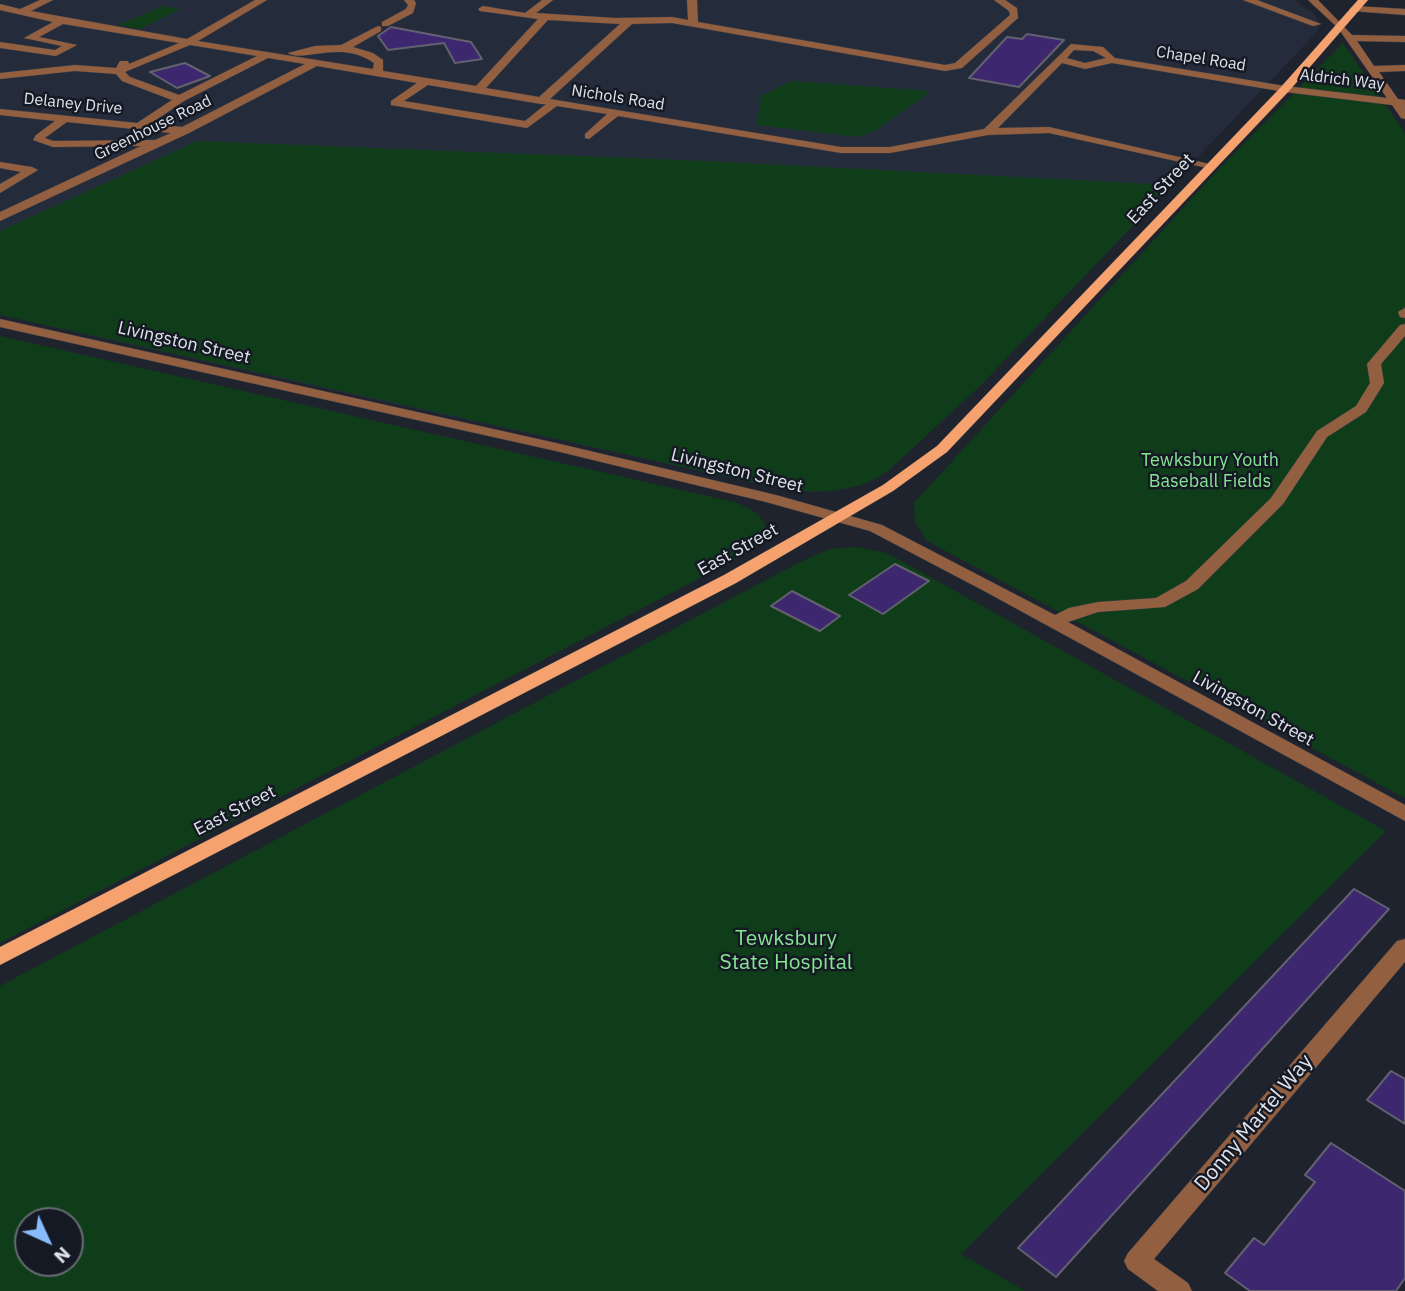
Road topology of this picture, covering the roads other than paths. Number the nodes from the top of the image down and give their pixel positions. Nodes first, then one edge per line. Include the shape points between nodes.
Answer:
1 (48, 0) edge
2 (262, 0) edge
3 (410, 0) edge
4 (498, 0) edge
5 (548, 0) edge
6 (691, 0) edge
7 (999, 0) edge
8 (1248, 0) edge
9 (1313, 0) edge
10 (1363, 0) edge
11 (0, 7) edge
12 (1355, 9) junction
13 (1405, 12) edge
14 (18, 13) junction
15 (528, 15) junction
16 (546, 16) junction
17 (630, 20) junction
18 (62, 21) junction
19 (693, 24) junction
20 (1316, 24) dead end
21 (1341, 26) junction
22 (0, 33) edge
23 (29, 38) junction
24 (1349, 38) junction
25 (170, 39) junction
26 (1405, 39) edge
27 (189, 42) junction
28 (0, 45) edge
29 (344, 48) junction
30 (56, 54) junction
31 (269, 54) junction
32 (332, 54) dead end
33 (281, 56) junction
34 (1059, 60) junction
35 (1112, 60) junction
36 (317, 62) junction
37 (77, 68) junction
38 (1405, 68) edge
39 (1371, 69) junction
40 (119, 71) junction
41 (378, 72) junction
42 (0, 76) edge
43 (426, 81) junction
44 (1285, 89) junction
45 (478, 90) junction
46 (180, 99) junction
47 (541, 101) junction
48 (554, 103) junction
49 (1400, 103) edge
50 (0, 111) edge
51 (615, 113) junction
52 (1405, 116) edge
53 (64, 119) junction
54 (138, 127) junction
55 (185, 131) junction
56 (988, 132) junction
57 (589, 136) dead end
58 (749, 136) junction
59 (698, 139) dead end
60 (160, 142) junction
61 (0, 165) edge
62 (1212, 166) junction
63 (0, 189) edge
64 (0, 198) edge
65 (29, 205) junction
66 (0, 217) edge
67 (0, 323) edge
68 (1405, 328) edge
69 (840, 518) junction
70 (1054, 622) junction
71 (1405, 814) edge
72 (1405, 947) edge
73 (0, 957) edge
74 (1179, 1291) edge

1 - 14 street
2 - 27 street
3 - 29 street via 410,11
4 - 15 street via 483,9
5 - 15 street
6 - 19 street
7 - 19 street via 1014,10 1015,16 971,56 950,68
8 - 20 street
9 - 21 street
10 - 12 main road, East Street
11 - 14 street, Nichols Road
12 - 13 street
12 - 21 main road, East Street
14 - 18 street, Nichols Road
15 - 16 street
16 - 17 street
16 - 45 street
17 - 19 street
17 - 47 street
18 - 23 street
18 - 25 street, Nichols Road
21 - 24 street
21 - 44 main road, East Street
22 - 23 street
23 - 30 street via 72,45
24 - 26 street
24 - 39 street
25 - 27 street, Nichols Road
25 - 40 street via 124,63
27 - 31 street, Nichols Road
27 - 40 street
28 - 30 street
29 - 32 street
29 - 33 street
29 - 41 street via 373,56 379,62
30 - 37 street
31 - 33 street, Nichols Road
31 - 46 street
33 - 36 street, Nichols Road
34 - 35 street, Chapel Road via 1085,65
34 - 35 street, Chapel Road via 1071,47 1082,46 1104,51
34 - 56 street, Chapel Road
35 - 44 street, Chapel Road
36 - 41 street, Nichols Road
36 - 55 street, Greenhouse Road
37 - 40 street
37 - 42 street
38 - 39 street
39 - 49 street
40 - 46 street via 126,79
41 - 43 street, Nichols Road
43 - 45 street, Nichols Road
43 - 48 street via 395,103 527,125
44 - 49 street, Aldrich Way
44 - 62 main road, East Street
45 - 47 street, Nichols Road
46 - 54 street
47 - 48 street, Nichols Road
48 - 51 street, Nichols Road
49 - 52 street
50 - 53 street, Delaney Drive
51 - 57 street
51 - 58 street, Nichols Road
53 - 54 street, Delaney Drive
53 - 60 street via 39,140 53,144
54 - 55 street, Delaney Drive
55 - 60 street, Greenhouse Road
56 - 58 street, Nichols Road via 877,151
56 - 62 street, Nichols Road via 1061,131
58 - 59 street
60 - 65 street, Greenhouse Road
61 - 63 street via 32,170
62 - 69 main road, East Street via 942,449
64 - 65 street
65 - 66 street, Greenhouse Road
67 - 69 street, Livingston Street via 556,447
68 - 70 street via 1374,364 1377,383 1361,409 1322,434 1277,500 1192,585 1159,603 1098,607
69 - 70 street, Livingston Street via 876,528
69 - 73 main road, East Street via 624,636
70 - 71 street, Livingston Street
72 - 74 street, Donny Martel Way via 1137,1261

